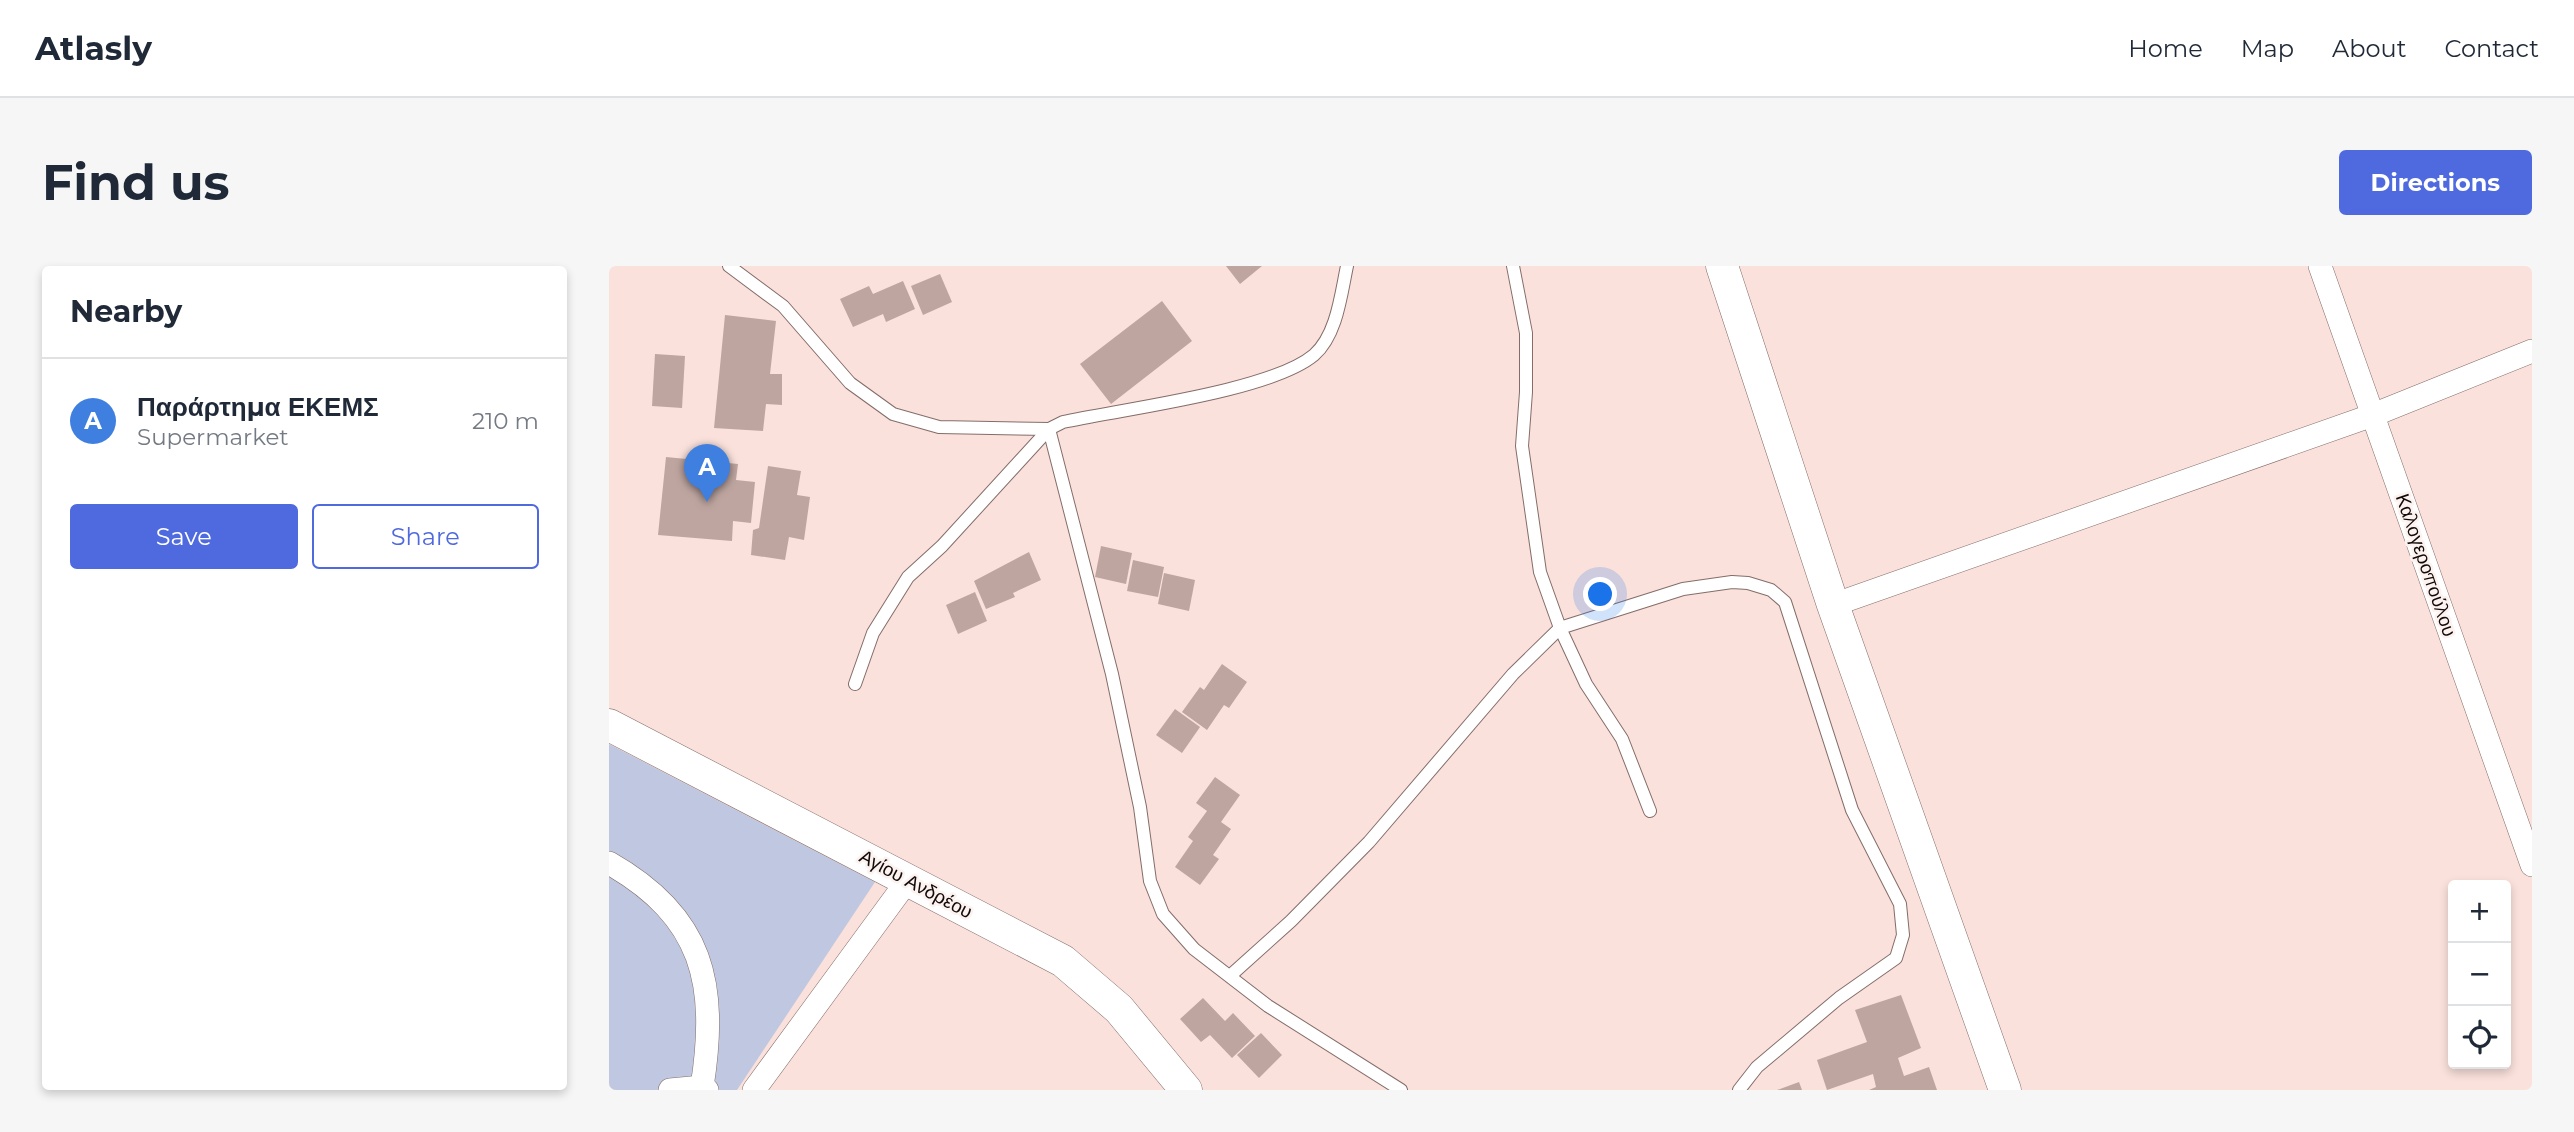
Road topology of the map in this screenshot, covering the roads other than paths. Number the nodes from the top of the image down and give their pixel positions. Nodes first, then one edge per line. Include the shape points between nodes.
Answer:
1 (729, 266) edge
2 (1347, 266) edge
3 (1513, 266) edge
4 (1722, 266) edge
5 (2320, 266) edge
6 (2532, 351) edge
7 (2373, 415) junction
8 (1049, 429) junction
9 (1833, 605) junction
10 (1560, 628) junction
11 (855, 684) dead end
12 (609, 725) edge
13 (1650, 811) dead end
14 (609, 863) edge
15 (2532, 865) edge
16 (908, 880) junction
17 (1231, 975) junction
18 (704, 1089) edge
19 (670, 1090) edge
20 (754, 1090) edge
21 (1186, 1090) edge
22 (1401, 1090) edge
23 (1739, 1090) edge
24 (2005, 1090) edge

1 - 8 lane via 783,306 850,383 893,414 939,427
2 - 8 lane via 1336,316 1316,354 1282,374 1063,422
3 - 10 lane via 1526,333 1522,446 1530,512 1540,572
4 - 9 street
5 - 7 street, Καλογεροπούλου
6 - 7 street
7 - 9 street
7 - 15 street, Καλογεροπούλου
8 - 11 lane via 908,577 873,633
8 - 17 lane via 1112,674 1140,807 1150,881 1163,914 1194,949
9 - 24 street
10 - 13 lane via 1586,684 1622,738
10 - 17 lane via 1513,674 1369,842
10 - 23 lane via 1683,589 1731,582 1771,590 1785,602 1852,810 1900,904 1903,935 1896,958 1756,1067
12 - 16 street, Αγίου Ανδρέου
14 - 18 street via 643,882 695,945 706,991
16 - 20 street
16 - 21 street, Αγίου Ανδρέου via 1062,961 1119,1009
17 - 22 lane via 1268,1006
18 - 19 street

